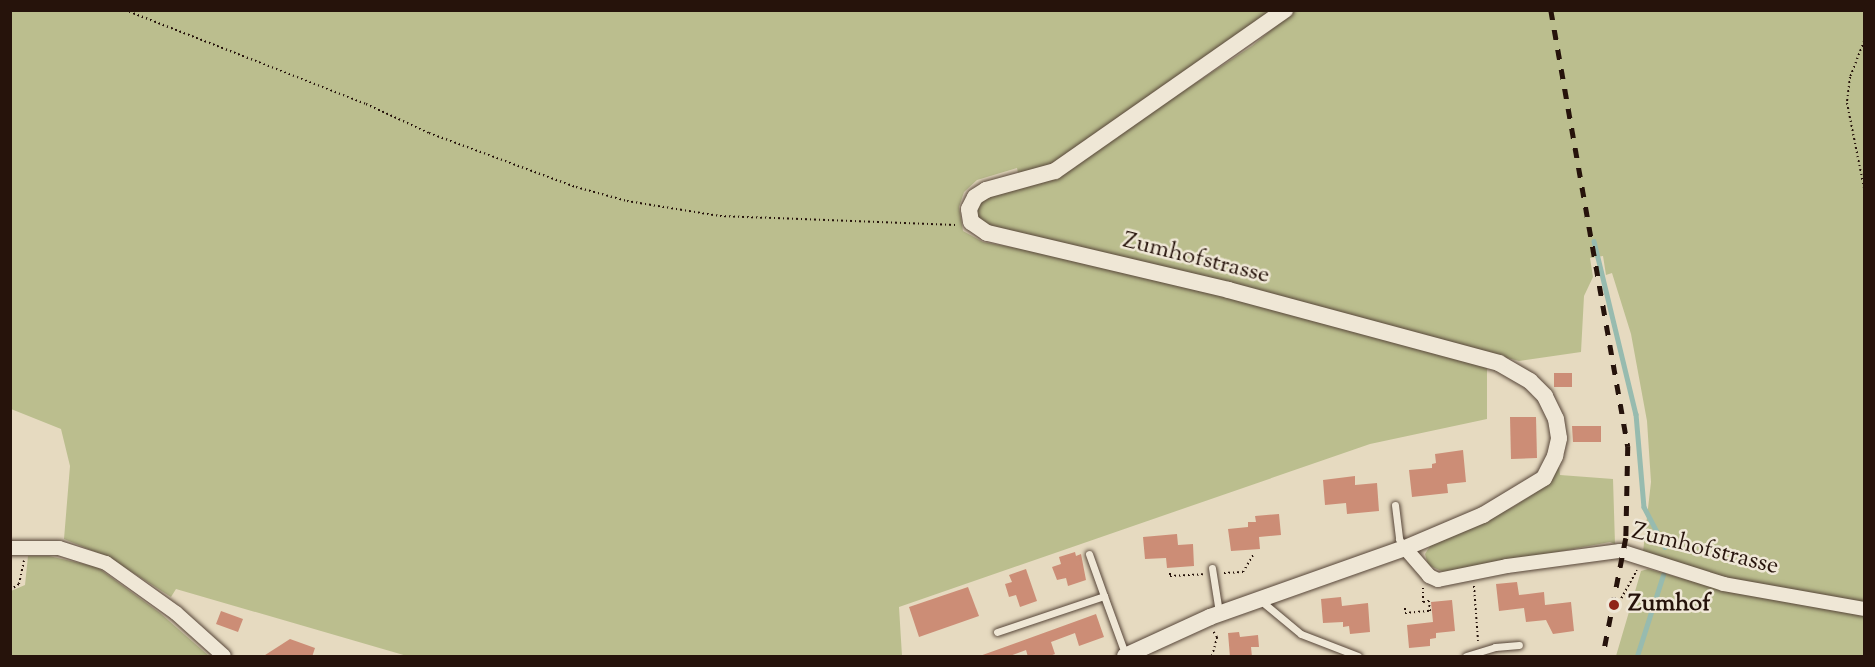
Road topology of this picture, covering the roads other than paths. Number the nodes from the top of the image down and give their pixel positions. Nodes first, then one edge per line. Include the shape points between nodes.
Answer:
1 (1285, 10) edge
2 (1395, 505) dead end
3 (10, 548) edge
4 (1405, 548) junction
5 (1089, 555) dead end
6 (1212, 568) dead end
7 (1104, 596) junction
8 (1260, 600) junction
9 (1864, 609) edge
10 (1220, 614) junction
11 (997, 632) dead end
12 (1519, 645) dead end
13 (1339, 654) edge
14 (1126, 656) edge
15 (224, 657) edge
16 (1358, 657) edge
17 (1466, 657) edge

1 - 4 street, Zumhofstrasse via 1055,171 986,190 975,197 969,209 971,222 987,233 1229,290 1463,352 1499,363 1530,381 1545,396 1557,419 1558,446 1544,478 1483,515
2 - 4 lane
3 - 15 street via 59,548 106,562 176,613
4 - 8 street, Zumhofstrasse
4 - 9 street, Zumhofstrasse via 1429,576 1438,580 1620,551 1724,584
5 - 7 lane
6 - 10 lane
7 - 11 lane
7 - 14 lane
8 - 10 street, Zumhofstrasse
8 - 13 lane via 1301,634
10 - 14 street, Zumhofstrasse
12 - 17 lane via 1495,647
13 - 16 lane

